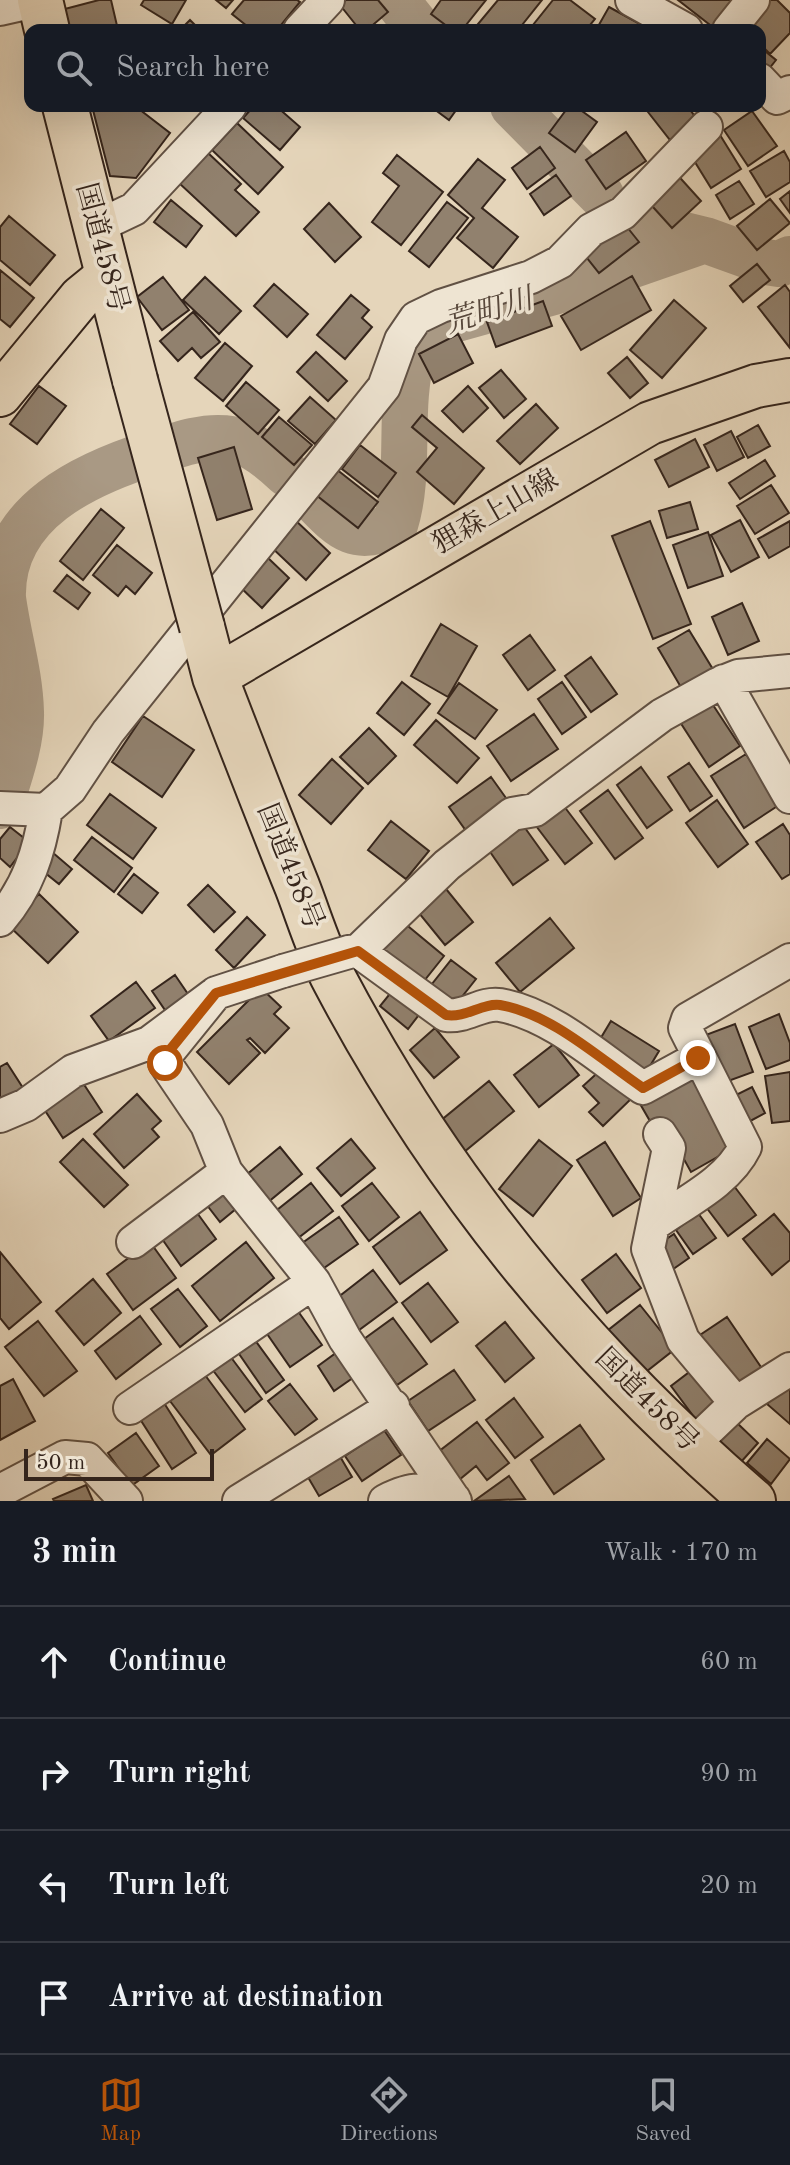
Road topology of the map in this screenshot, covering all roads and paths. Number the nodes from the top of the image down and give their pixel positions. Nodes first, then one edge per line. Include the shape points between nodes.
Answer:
1 (40, 0) edge
2 (328, 0) edge
3 (632, 0) edge
4 (753, 0) edge
5 (0, 9) edge
6 (46, 24) edge
7 (306, 24) edge
8 (675, 24) edge
9 (734, 24) edge
10 (766, 86) edge
11 (790, 92) edge
12 (66, 112) edge
13 (224, 112) edge
14 (706, 127) dead end
15 (94, 228) junction
16 (108, 275) junction
17 (790, 380) edge
18 (0, 395) edge
19 (790, 671) edge
20 (215, 677) junction
21 (724, 681) junction
22 (790, 797) edge
23 (25, 809) edge
24 (0, 920) edge
25 (354, 951) junction
26 (790, 960) edge
27 (216, 993) junction
28 (698, 1058) junction
29 (0, 1116) edge
30 (660, 1134) dead end
31 (226, 1172) junction
32 (654, 1224) junction
33 (133, 1242) dead end
34 (314, 1282) junction
35 (790, 1369) edge
36 (736, 1403) junction
37 (393, 1406) junction
38 (130, 1408) dead end
39 (690, 1447) junction
40 (0, 1491) edge
41 (454, 1500) edge
42 (126, 1501) edge
43 (239, 1501) edge
44 (385, 1501) edge
45 (753, 1501) edge

1 - 5 street
1 - 6 highway
2 - 7 street
3 - 8 street
4 - 9 street
10 - 11 street via 777,98
12 - 15 highway, 国道458号
13 - 15 street via 134,209
14 - 23 street via 623,213 591,230 560,262 416,318 401,340 384,387 108,732 70,789
15 - 16 highway, 国道458号
16 - 18 main road via 81,297
16 - 20 highway, 国道458号, bridge
17 - 20 main road, 狸森上山線 via 730,394 650,423
19 - 21 street
20 - 39 highway, 国道458号 via 333,979 385,1068 488,1224 582,1337
21 - 22 street
21 - 25 street via 662,715 535,810 512,814 426,883
23 - 24 street via 40,849 21,895
25 - 27 street, bridge
25 - 28 street via 446,1015 460,1017 496,1004 538,1017 643,1088
26 - 28 street via 688,1019 685,1028
27 - 29 street via 149,1043 73,1071 26,1105
27 - 31 street via 165,1056 165,1063 207,1125
28 - 32 street via 745,1147 723,1176
30 - 32 street via 669,1148
31 - 33 street
31 - 34 street
32 - 36 street via 648,1249 683,1340
34 - 37 street via 345,1339
34 - 38 street
35 - 36 street
36 - 39 street
37 - 41 street
37 - 43 street
39 - 45 highway, 国道458号
40 - 42 street via 65,1457 87,1459
41 - 44 street via 408,1489

